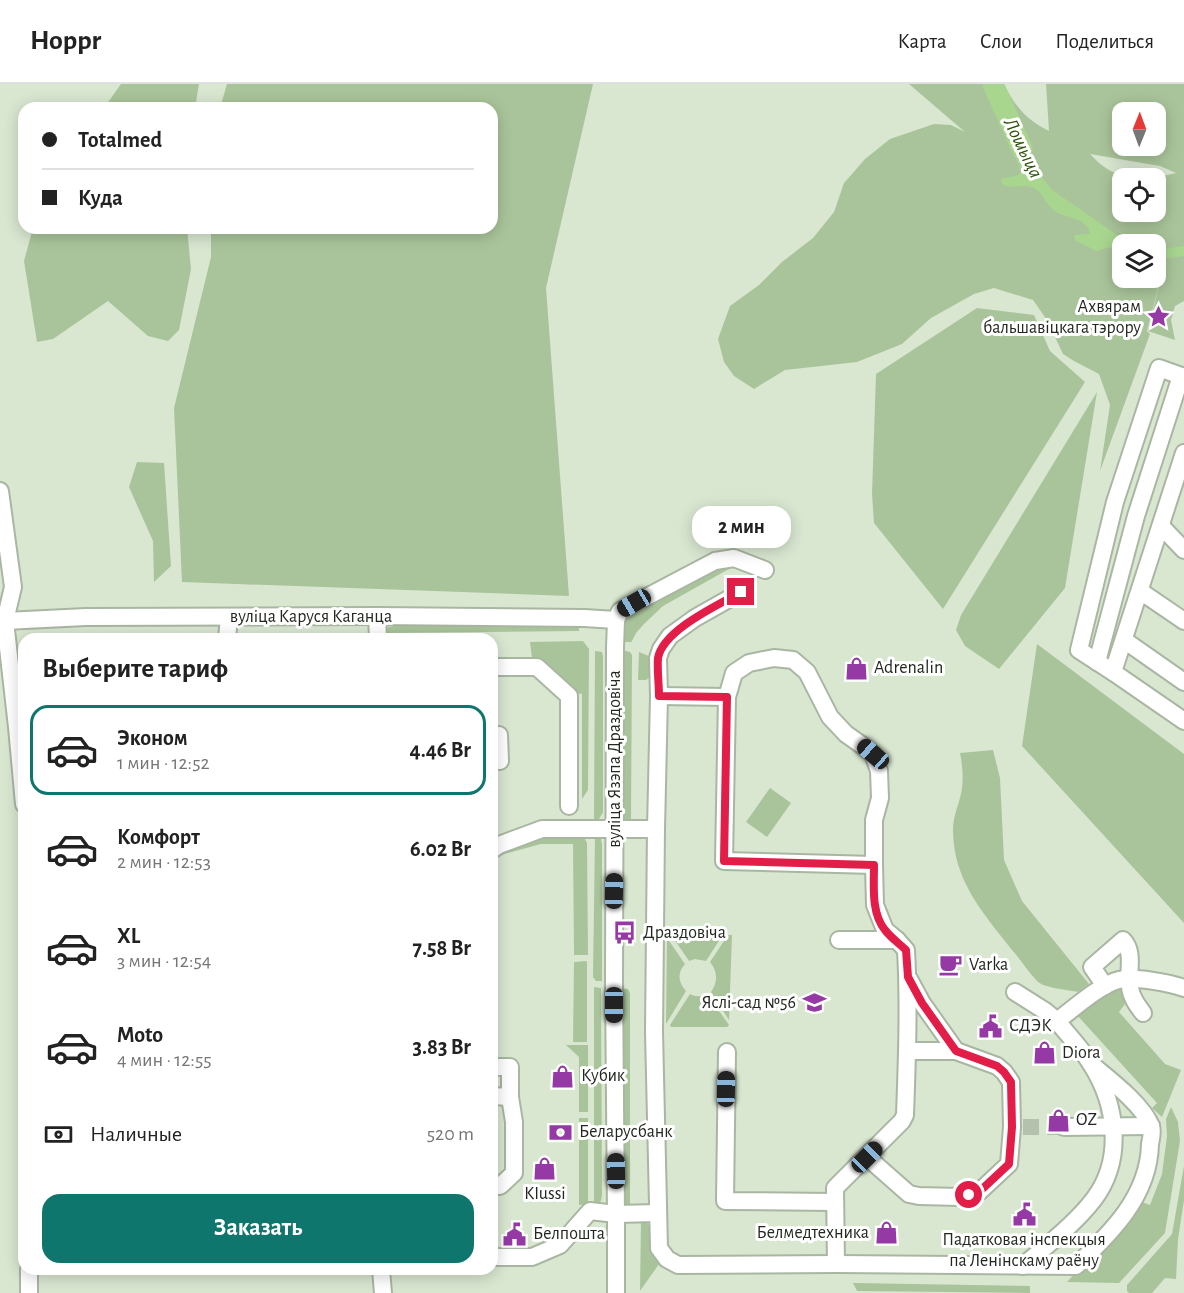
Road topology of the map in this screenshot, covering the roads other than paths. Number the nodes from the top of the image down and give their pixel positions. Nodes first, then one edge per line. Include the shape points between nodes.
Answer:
1 (1182, 376) edge
2 (1184, 453) edge
3 (0, 491) edge
4 (1161, 526) junction
5 (1184, 550) edge
6 (765, 570) dead end
7 (1140, 591) junction
8 (741, 592) dead end
9 (377, 616) junction
10 (229, 617) junction
11 (2, 619) edge
12 (616, 620) junction
13 (1184, 621) edge
14 (228, 633) edge
15 (378, 633) edge
16 (1124, 640) junction
17 (1097, 662) junction
18 (498, 667) edge
19 (1113, 672) junction
20 (1184, 682) edge
21 (659, 696) junction
22 (727, 697) junction
23 (1184, 721) edge
24 (18, 727) edge
25 (498, 735) edge
26 (498, 761) edge
27 (569, 806) dead end
28 (615, 829) junction
29 (656, 829) junction
30 (498, 846) edge
31 (874, 865) junction
32 (839, 940) dead end
33 (897, 940) junction
34 (908, 977) junction
35 (1130, 978) junction
36 (1102, 981) junction
37 (1184, 988) edge
38 (1016, 992) dead end
39 (1143, 1013) dead end
40 (1057, 1021) junction
41 (908, 1051) junction
42 (956, 1051) junction
43 (727, 1052) dead end
44 (1091, 1064) junction
45 (498, 1067) edge
46 (498, 1096) edge
47 (510, 1097) junction
48 (1151, 1126) junction
49 (1064, 1127) tunnel mouth
50 (1114, 1127) junction
51 (867, 1157) junction
52 (498, 1186) edge
53 (835, 1202) junction
54 (658, 1213) junction
55 (616, 1214) junction
56 (498, 1257) edge
57 (836, 1264) junction
58 (1023, 1266) junction
59 (29, 1275) edge
60 (382, 1275) edge
61 (29, 1293) edge
62 (383, 1293) edge
63 (616, 1293) edge

1 - 17 street via 1136,516
1 - 17 street via 1159,368 1115,502 1079,650
2 - 4 street
3 - 11 street via 13,587
4 - 5 street
4 - 7 street
6 - 12 street via 734,558 716,561 620,611
7 - 13 street
7 - 16 street
8 - 21 street via 670,636 658,658
9 - 10 street, вуліца Каруся Каганца
9 - 12 street, вуліца Каруся Каганца
9 - 15 street
10 - 11 street, вуліца Каруся Каганца
10 - 14 street
11 - 24 street
12 - 28 street, вуліца Язэпа Драздовіча
16 - 19 street
16 - 20 street
17 - 19 street
18 - 27 street via 537,667 568,696
19 - 23 street
21 - 22 street
21 - 29 street
22 - 31 street via 724,861
22 - 31 street via 734,673 749,663 774,658 793,660 807,672 830,717 873,754 879,771
25 - 26 street
28 - 29 street
28 - 30 street via 542,829
28 - 55 street, вуліца Язэпа Драздовіча
29 - 54 street via 654,1032
31 - 33 street via 875,905 885,930
32 - 33 street
33 - 34 street via 906,950
34 - 41 street
34 - 42 street
35 - 36 street
35 - 36 street via 1128,945 1123,940 1092,967
35 - 37 street
35 - 39 street via 1135,1003
36 - 40 street
38 - 40 street
40 - 44 street
41 - 42 street
41 - 51 street via 905,1115
42 - 51 street via 997,1066 1011,1082 1018,1127 1009,1164 979,1192 960,1197 919,1196 909,1194
43 - 53 street via 725,1201
44 - 48 street via 1140,1109
44 - 50 street via 1110,1106
45 - 47 street via 510,1067
46 - 47 street
47 - 52 street via 514,1173
48 - 50 street
48 - 58 street via 1146,1176 1117,1226 1076,1266
49 - 50 street
50 - 58 street via 1111,1166 1094,1198
51 - 53 street via 835,1188
53 - 57 street
54 - 55 street
54 - 57 street via 659,1248 678,1265
55 - 56 street via 590,1211 560,1245 532,1257
55 - 63 street, вуліца Язэпа Драздовіча
57 - 58 street
59 - 61 street
60 - 62 street

